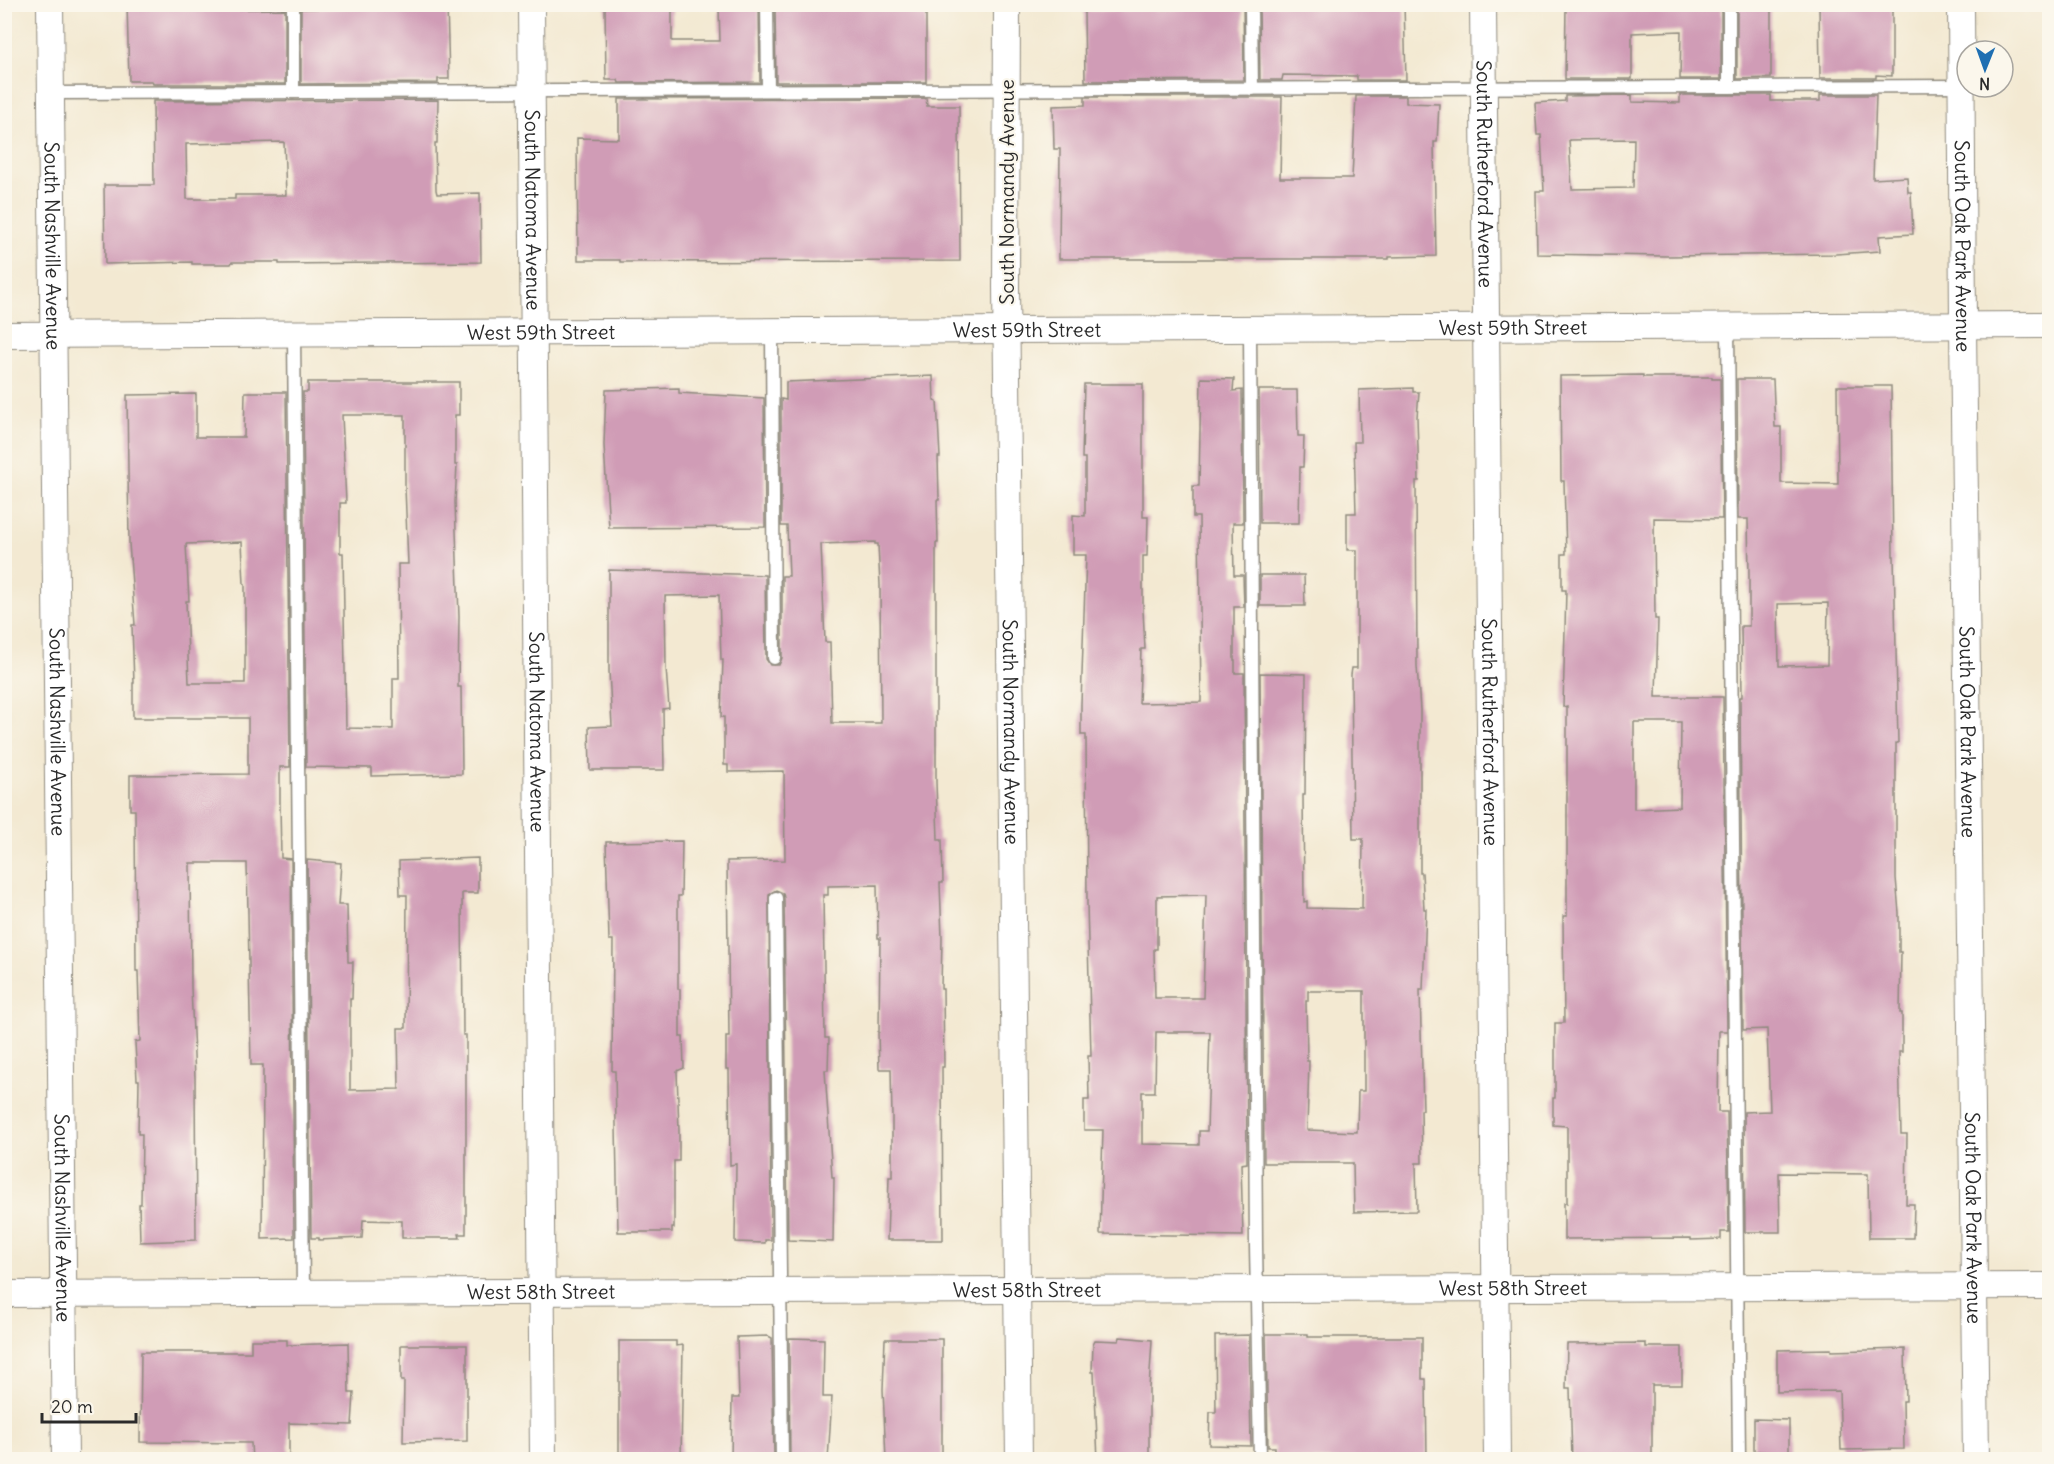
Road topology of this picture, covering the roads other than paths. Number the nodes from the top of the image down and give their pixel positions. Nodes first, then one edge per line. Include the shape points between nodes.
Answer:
1 (50, 4) edge
2 (293, 4) edge
3 (531, 4) edge
4 (767, 4) edge
5 (1007, 4) edge
6 (1251, 4) edge
7 (1483, 4) edge
8 (1729, 4) edge
9 (1961, 4) edge
10 (1961, 39) edge
11 (1955, 86) edge
12 (1729, 87) junction
13 (1483, 88) junction
14 (1007, 89) junction
15 (1252, 89) junction
16 (768, 90) junction
17 (532, 91) junction
18 (293, 92) junction
19 (51, 93) junction
20 (1962, 99) edge
21 (1963, 326) junction
22 (2049, 326) edge
23 (1728, 327) junction
24 (1486, 328) junction
25 (1250, 329) junction
26 (1006, 331) junction
27 (772, 332) junction
28 (294, 334) junction
29 (533, 334) junction
30 (4, 335) edge
31 (54, 335) junction
32 (774, 658) dead end
33 (776, 898) dead end
34 (1974, 1286) junction
35 (2049, 1286) edge
36 (1737, 1287) junction
37 (1495, 1288) junction
38 (1256, 1289) junction
39 (780, 1290) junction
40 (1017, 1290) junction
41 (303, 1292) junction
42 (541, 1292) junction
43 (64, 1293) junction
44 (4, 1294) edge
45 (65, 1460) edge
46 (543, 1460) edge
47 (782, 1460) edge
48 (1019, 1460) edge
49 (1260, 1460) edge
50 (1497, 1460) edge
51 (1739, 1460) edge
52 (1976, 1460) edge

1 - 19 street, South Nashville Avenue
2 - 18 lane
3 - 17 street, South Natoma Avenue
4 - 16 lane
5 - 14 street, South Normandy Avenue
6 - 15 lane
7 - 13 street, South Rutherford Avenue
8 - 12 lane
9 - 10 street, South Oak Park Avenue
11 - 12 lane
12 - 13 lane
13 - 15 lane
13 - 24 street, South Rutherford Avenue
14 - 15 lane
14 - 16 lane
14 - 26 street, South Normandy Avenue
16 - 17 lane
17 - 18 lane
17 - 29 street, South Natoma Avenue
18 - 19 lane
19 - 31 street, South Nashville Avenue
20 - 21 street, South Oak Park Avenue
21 - 22 street, West 59th Street
21 - 23 street, West 59th Street
21 - 34 street, South Oak Park Avenue
23 - 24 street, West 59th Street
23 - 36 lane
24 - 25 street, West 59th Street
24 - 37 street, South Rutherford Avenue
25 - 26 street, West 59th Street
25 - 38 lane
26 - 27 street, West 59th Street
26 - 40 street, South Normandy Avenue
27 - 29 street, West 59th Street
27 - 32 lane
28 - 29 street, West 59th Street
28 - 31 street, West 59th Street
28 - 41 lane
29 - 42 street, South Natoma Avenue
30 - 31 street, West 59th Street
31 - 43 street, South Nashville Avenue
33 - 39 lane
34 - 35 street, West 58th Street
34 - 36 street, West 58th Street
34 - 52 street, South Oak Park Avenue
36 - 37 street, West 58th Street
36 - 51 lane
37 - 38 street, West 58th Street
37 - 50 street, South Rutherford Avenue
38 - 40 street, West 58th Street
38 - 49 lane
39 - 40 street, West 58th Street
39 - 42 street, West 58th Street
39 - 47 lane
40 - 48 street, South Normandy Avenue
41 - 42 street, West 58th Street
41 - 43 street, West 58th Street
42 - 46 street, South Natoma Avenue
43 - 44 street, West 58th Street
43 - 45 street, South Nashville Avenue

